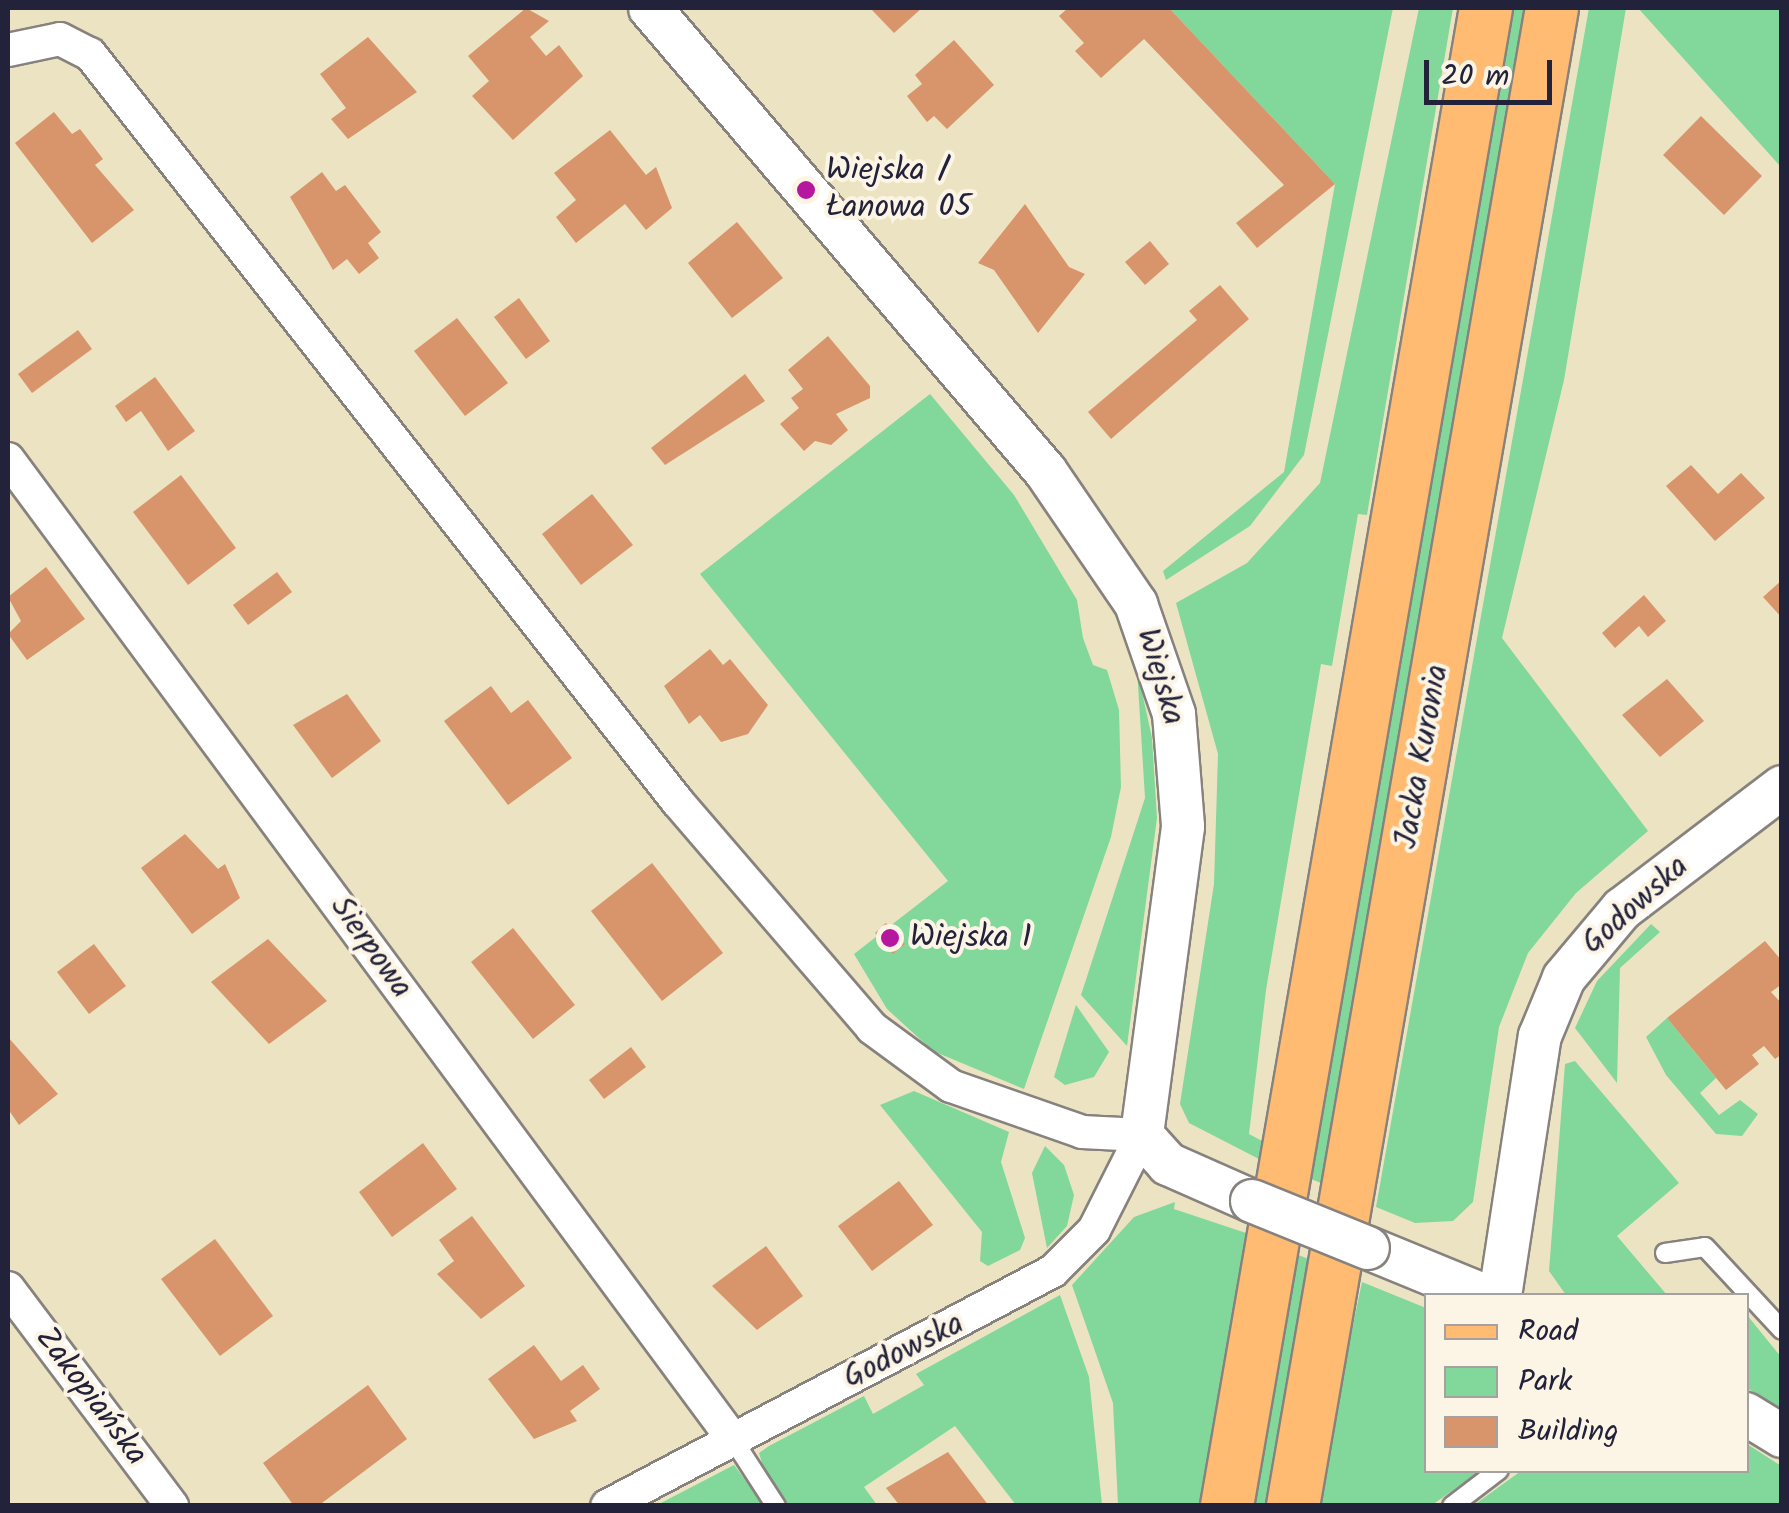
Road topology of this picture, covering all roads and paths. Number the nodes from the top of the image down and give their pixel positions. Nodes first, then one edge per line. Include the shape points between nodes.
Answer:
1 (650, 8) edge
2 (1486, 8) edge
3 (1552, 8) edge
4 (8, 50) edge
5 (8, 458) edge
6 (1782, 787) edge
7 (1142, 1135) junction
8 (1665, 1253) dead end
9 (8, 1288) edge
10 (1478, 1293) edge
11 (1500, 1293) edge
12 (1748, 1293) edge
13 (1749, 1294) edge
14 (1782, 1330) edge
15 (1749, 1416) edge
16 (1782, 1436) edge
17 (732, 1438) junction
18 (1495, 1473) edge
19 (172, 1506) edge
20 (608, 1506) edge
21 (776, 1506) edge
22 (1227, 1506) edge
23 (1292, 1506) edge
24 (1452, 1506) edge

1 - 7 street, Wiejska via 1046,472 1136,604 1174,714 1183,826
2 - 22 main road, Jacka Kuronia
3 - 23 main road, Jacka Kuronia
4 - 7 street via 60,39 90,54 677,801 872,1028 951,1086 1082,1132
5 - 17 street, Sierpowa
6 - 11 street, Godowska via 1622,909 1564,978 1540,1036
7 - 10 street, bridge via 1168,1164
7 - 17 street, Godowska via 1094,1230 1053,1271
8 - 12 lane via 1705,1247
9 - 19 street, Zakopiańska
13 - 14 lane
15 - 16 street
17 - 20 street, Godowska
17 - 21 lane
18 - 24 lane

